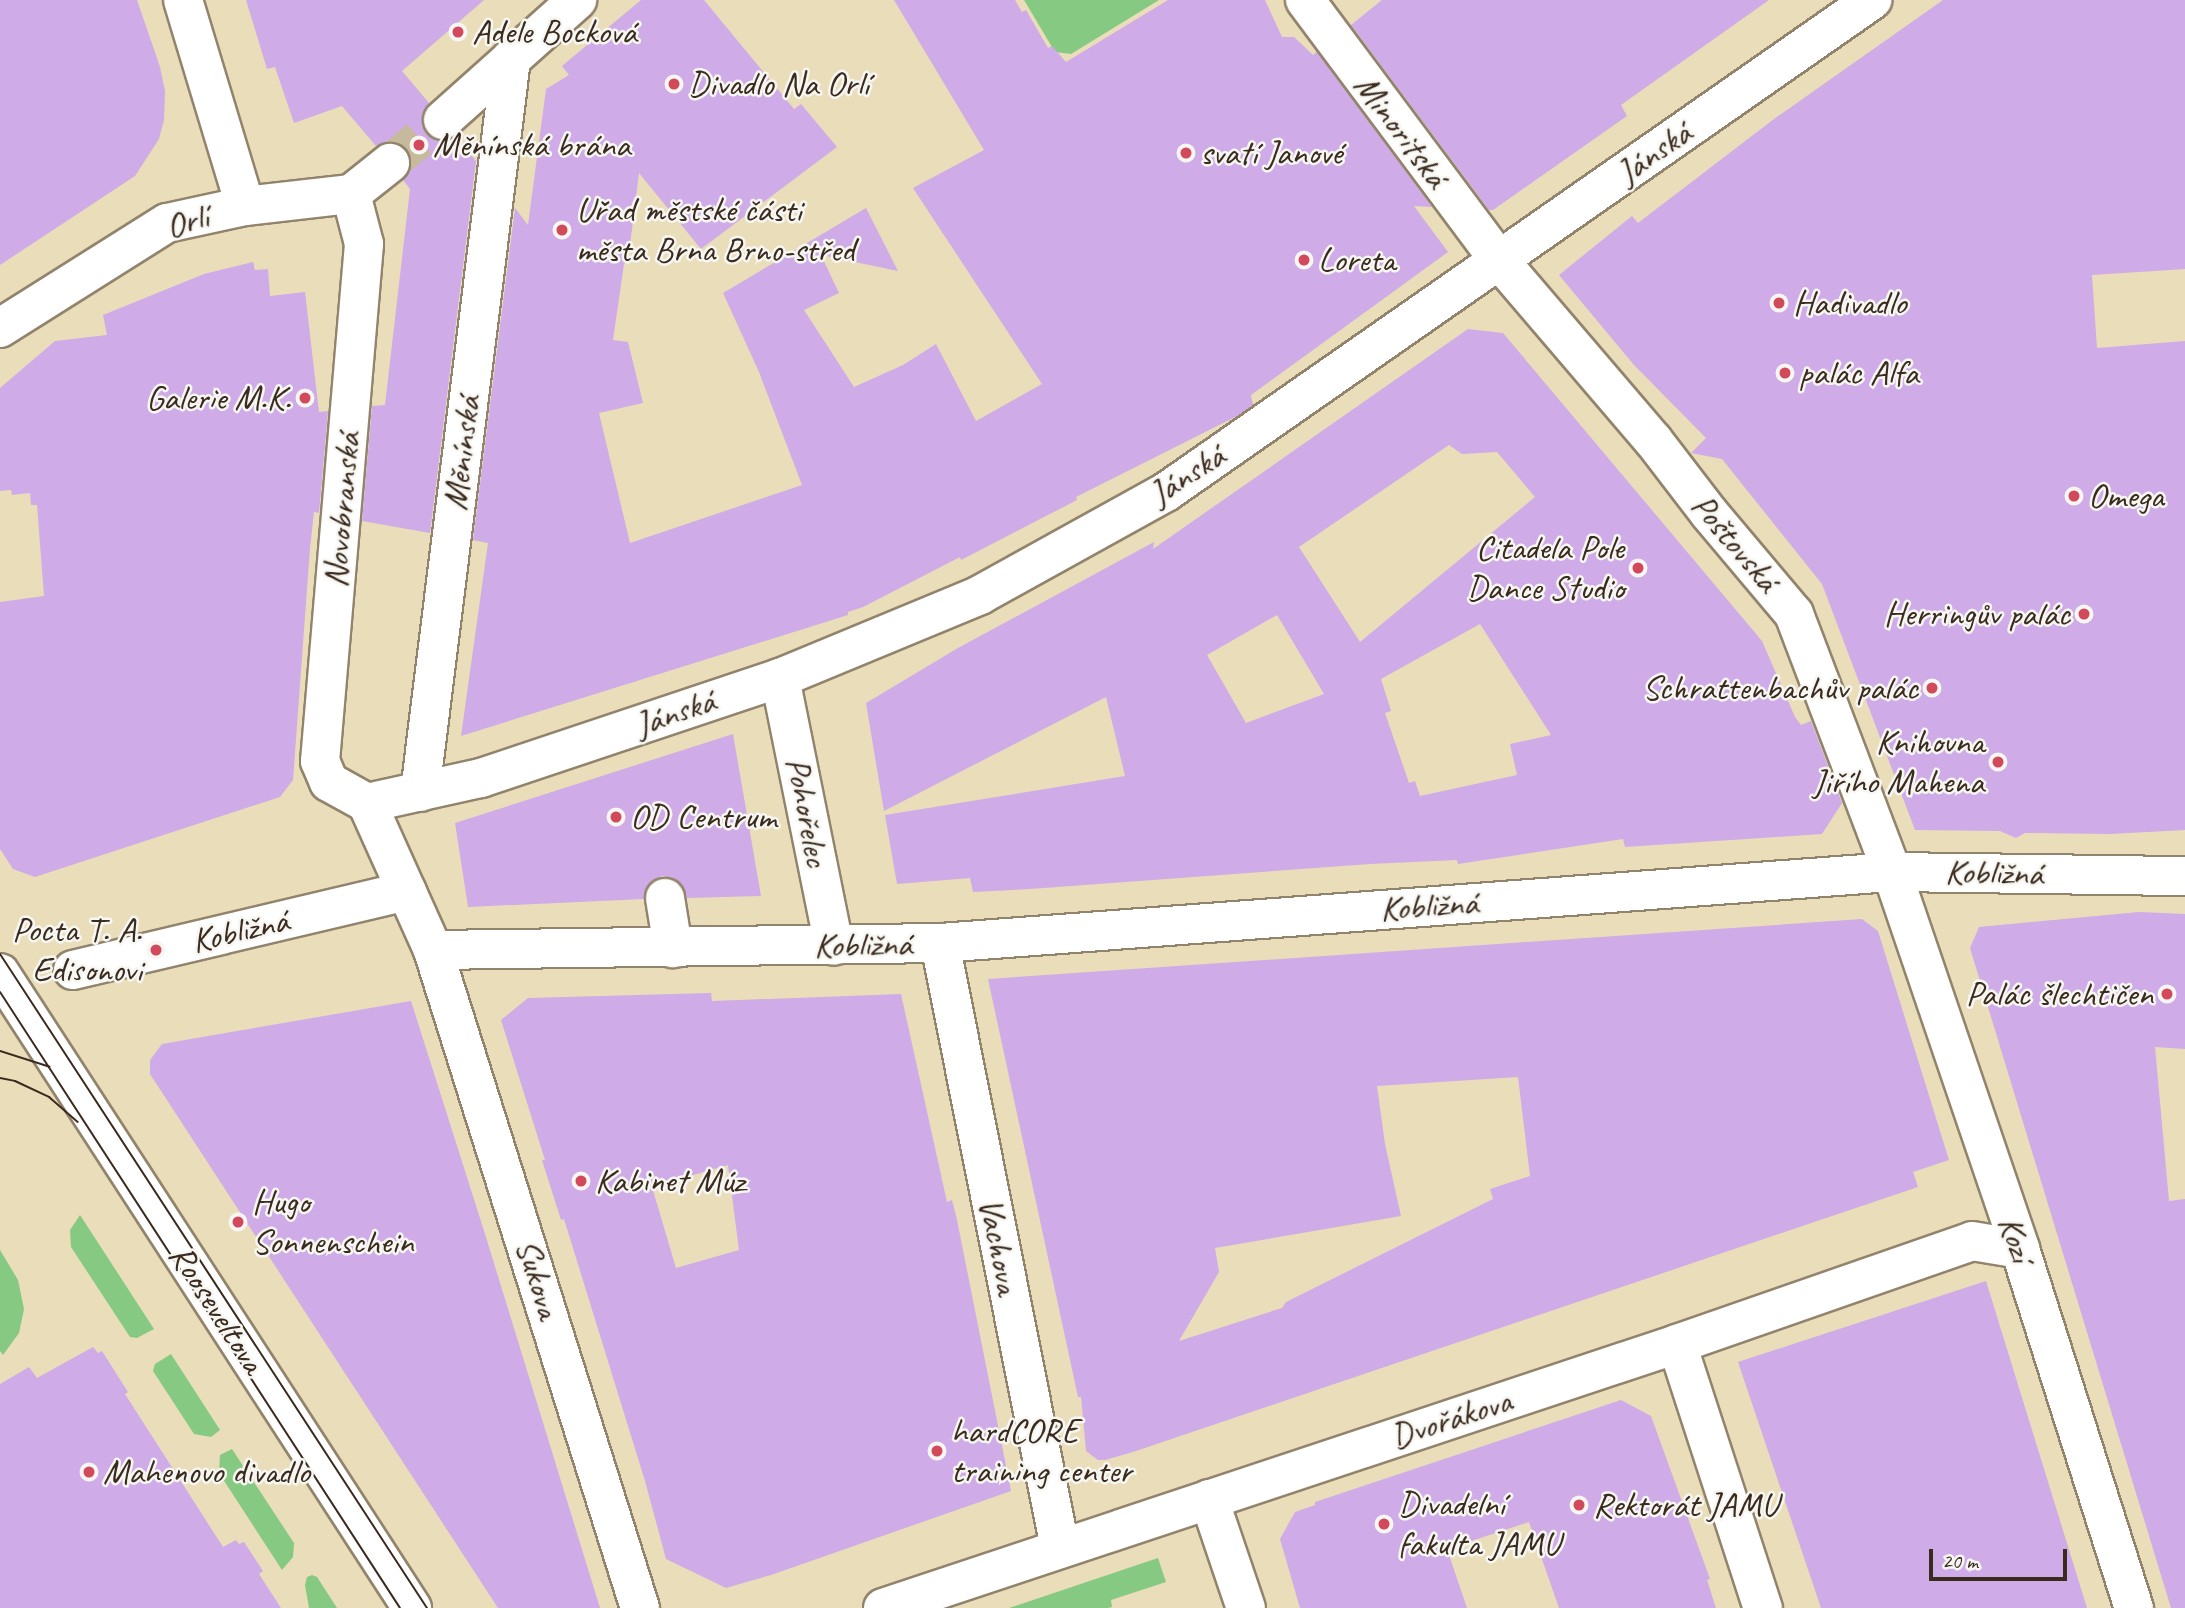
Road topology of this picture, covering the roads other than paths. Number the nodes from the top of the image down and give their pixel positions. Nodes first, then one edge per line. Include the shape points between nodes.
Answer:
1 (183, 0) edge
2 (577, 0) edge
3 (1305, 0) edge
4 (1872, 0) edge
5 (511, 60) junction
6 (443, 120) tunnel mouth
7 (390, 163) tunnel mouth
8 (351, 194) junction
9 (245, 206) junction
10 (1499, 260) junction
11 (0, 328) edge
12 (780, 678) junction
13 (420, 792) junction
14 (367, 803) junction
15 (1892, 872) junction
16 (2185, 876) edge
17 (407, 891) junction
18 (665, 898) dead end
19 (940, 943) junction
20 (834, 946) junction
21 (673, 948) junction
22 (433, 950) junction
23 (73, 970) dead end
24 (0, 973) edge
25 (11, 1016) edge
26 (2020, 1249) junction
27 (1677, 1344) junction
28 (1209, 1499) junction
29 (1060, 1548) junction
30 (412, 1608) edge
31 (640, 1608) edge
32 (883, 1608) edge
33 (1246, 1608) edge
34 (1763, 1608) edge
35 (2134, 1608) edge

1 - 9 street
2 - 5 street
3 - 10 street, Minoritská
4 - 10 street, Jánská
5 - 6 street
5 - 13 street, Měnínská
7 - 8 street
8 - 9 street, Orlí
8 - 14 street, Novobranská via 365,244 320,761 329,782
9 - 11 street, Orlí via 167,223
10 - 12 street, Jánská via 1166,492 980,595
10 - 15 street, Poštovská via 1794,614
12 - 13 street, Jánská via 481,778
12 - 20 street, Pohořelec
13 - 14 street
14 - 17 street
15 - 16 street, Kobližná
15 - 19 street, Kobližná
15 - 26 street, Kozí
17 - 22 street
17 - 23 street, Kobližná
18 - 21 street
19 - 20 street, Kobližná
19 - 29 street, Vachova
20 - 21 street, Kobližná
21 - 22 street, Kobližná
22 - 31 street, Sukova
24 - 25 street, Rooseveltova
25 - 30 street, Rooseveltova
26 - 27 street, Dvořákova via 1972,1241
26 - 35 street, Kozí
27 - 28 street, Dvořákova
27 - 34 street
28 - 29 street, Dvořákova
28 - 33 street
29 - 32 street, Dvořákova

